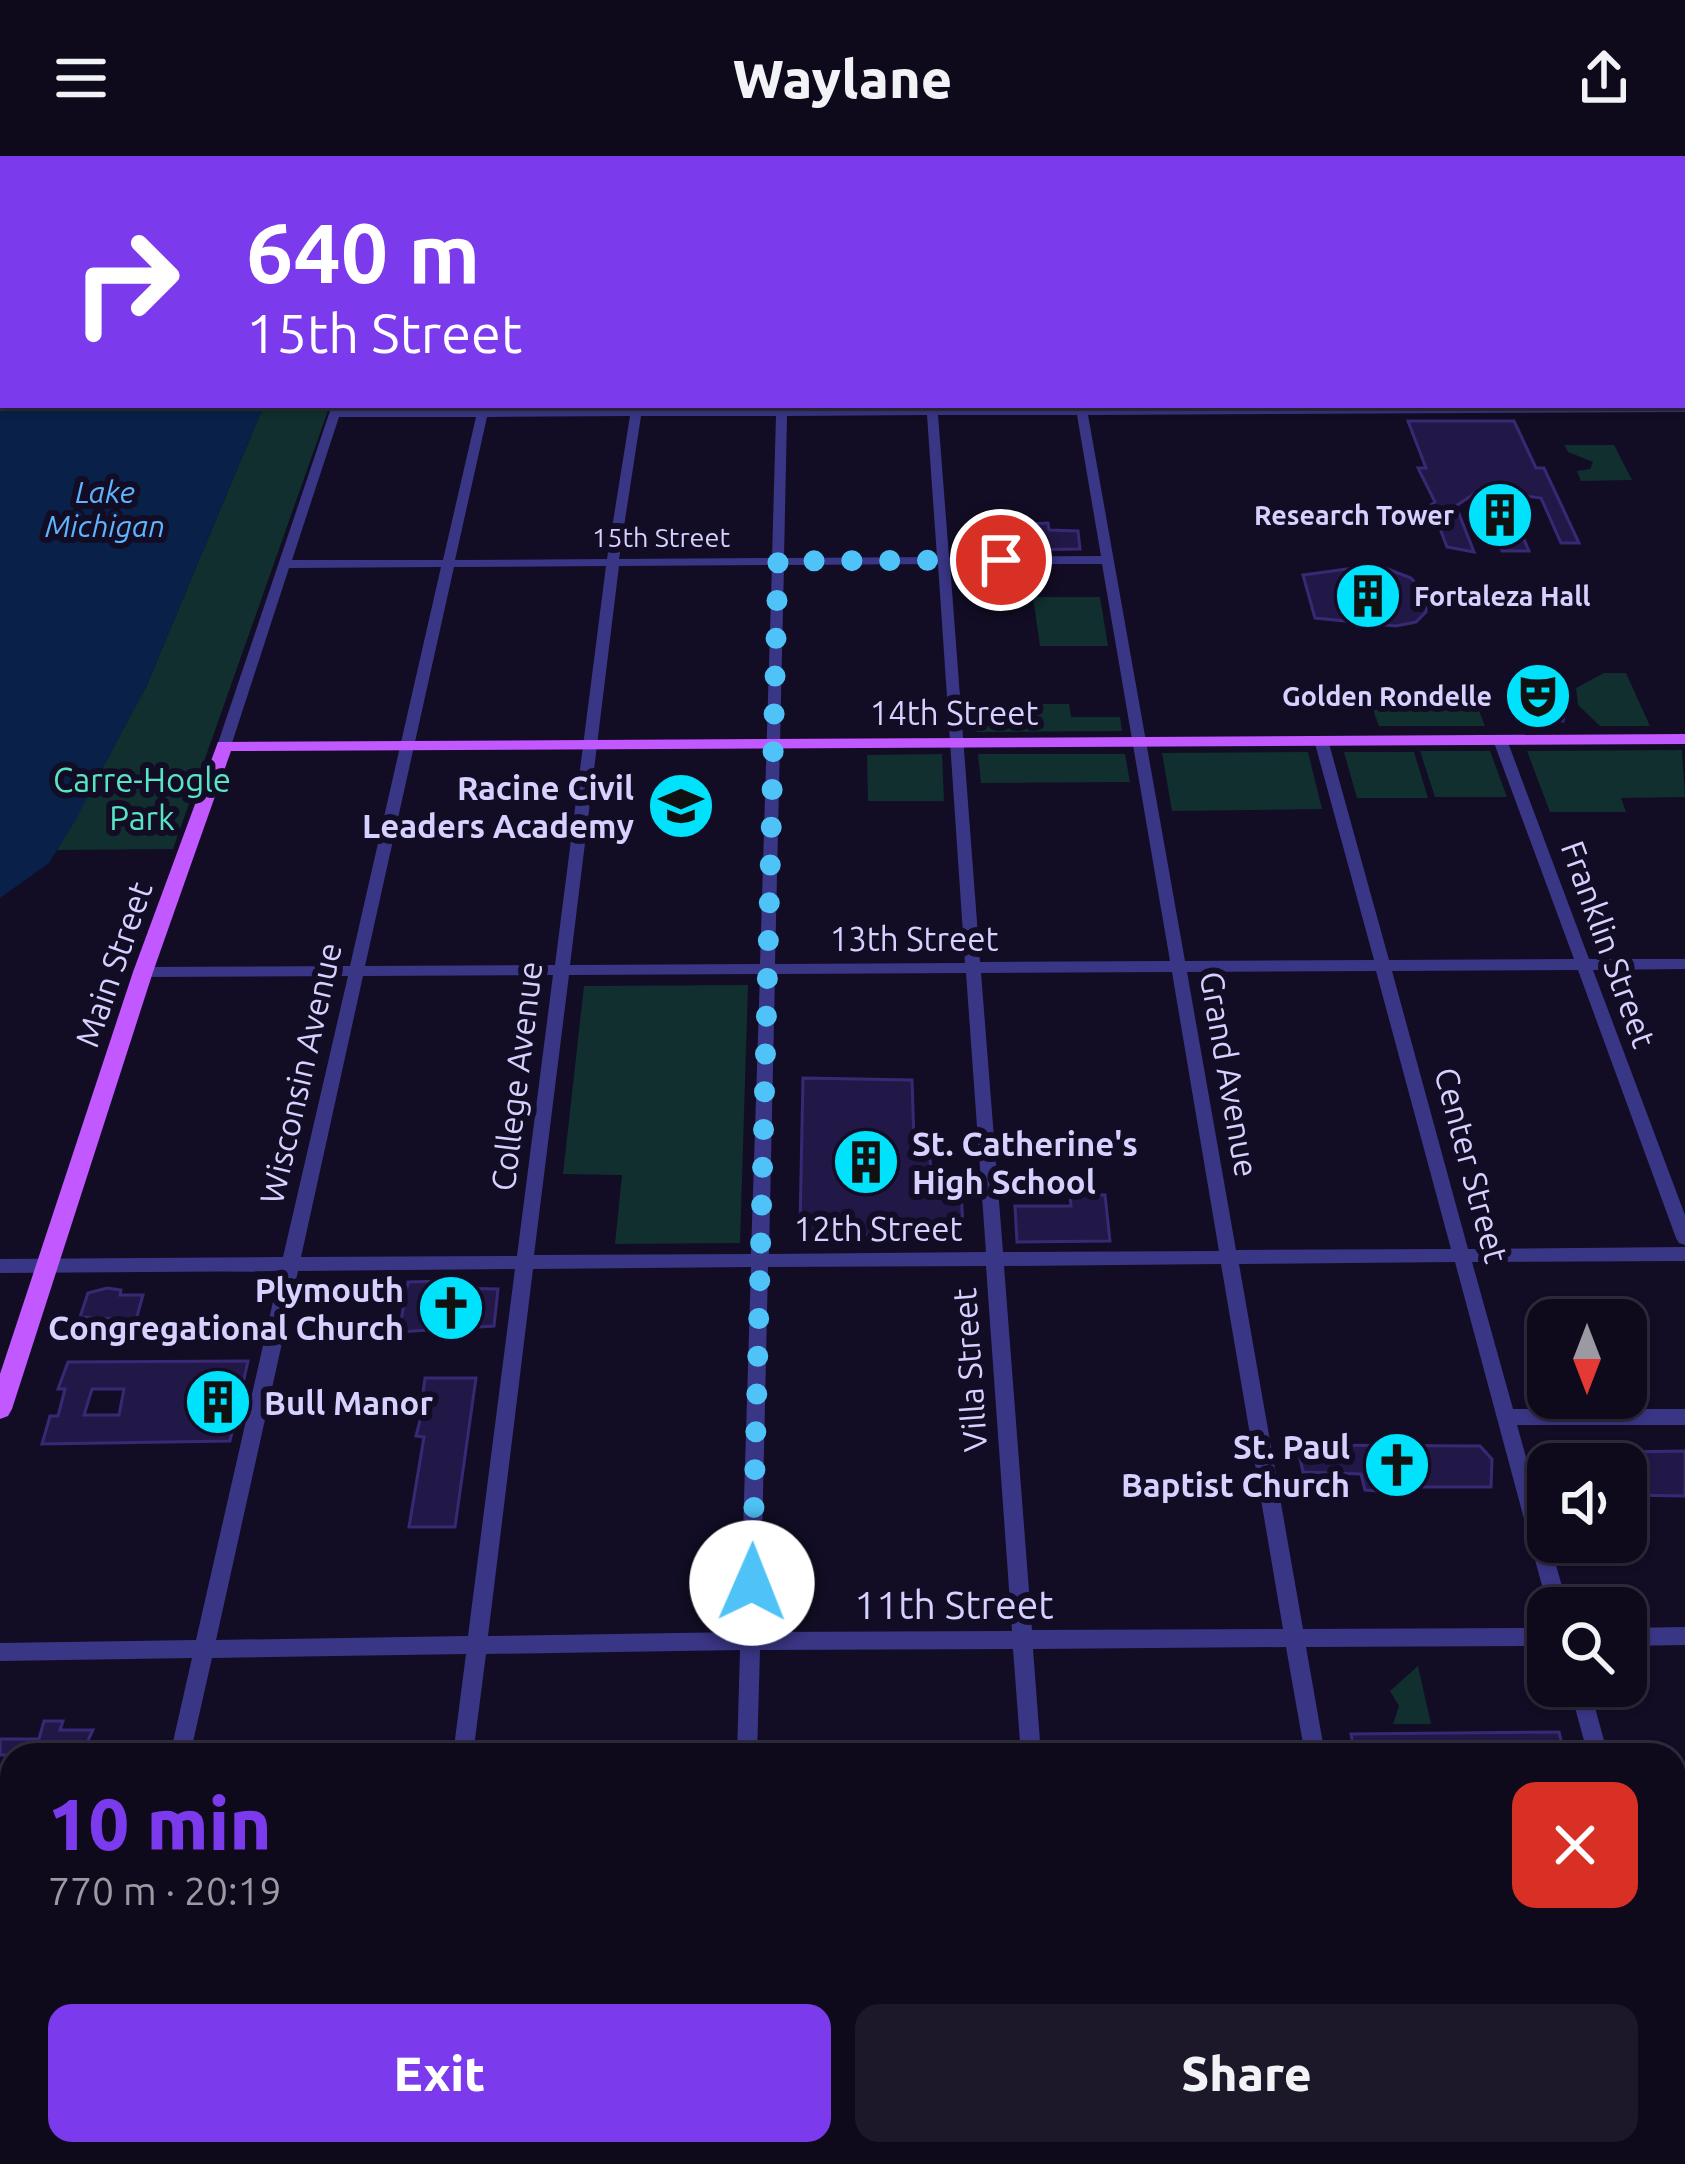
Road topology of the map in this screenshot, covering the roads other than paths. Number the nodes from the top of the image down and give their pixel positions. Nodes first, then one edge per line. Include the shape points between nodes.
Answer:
1 (782, 408) edge
2 (1082, 408) edge
3 (1232, 408) edge
4 (336, 409) edge
5 (483, 409) edge
6 (637, 409) edge
7 (933, 409) edge
8 (943, 560) junction
9 (1108, 560) junction
10 (778, 561) junction
11 (448, 562) junction
12 (613, 562) junction
13 (286, 564) junction
14 (1685, 739) edge
15 (1322, 740) junction
16 (1501, 740) junction
17 (1138, 741) junction
18 (773, 742) junction
19 (956, 742) junction
20 (590, 743) junction
21 (407, 744) junction
22 (224, 746) junction
23 (1685, 964) edge
24 (1585, 965) junction
25 (1383, 966) junction
26 (1178, 967) junction
27 (973, 968) junction
28 (768, 969) junction
29 (356, 971) junction
30 (563, 971) junction
31 (143, 972) junction
32 (1685, 1238) edge
33 (1685, 1254) edge
34 (1462, 1255) junction
35 (1228, 1256) junction
36 (994, 1258) junction
37 (760, 1259) junction
38 (526, 1261) junction
39 (291, 1262) junction
40 (47, 1266) junction
41 (0, 1267) edge
42 (0, 1409) edge
43 (1685, 1417) edge
44 (1506, 1418) junction
45 (1552, 1587) edge
46 (1685, 1636) edge
47 (1527, 1637) edge
48 (1647, 1637) edge
49 (1294, 1638) junction
50 (1022, 1640) junction
51 (750, 1641) junction
52 (477, 1646) junction
53 (204, 1650) junction
54 (0, 1652) edge
55 (1585, 1707) edge
56 (183, 1743) edge
57 (465, 1743) edge
58 (747, 1743) edge
59 (1030, 1743) edge
60 (1313, 1743) edge
61 (1595, 1743) edge

1 - 6 street
1 - 7 street
1 - 10 street
2 - 3 street
2 - 7 street
2 - 9 street, Grand Avenue
4 - 5 street
4 - 13 street, Main Street
5 - 6 street
5 - 11 street, Wisconsin Avenue
6 - 12 street, College Avenue
7 - 8 street, Villa Street
8 - 9 street, 15th Street
8 - 10 street, 15th Street
8 - 19 street, Villa Street
9 - 17 street, Grand Avenue
10 - 12 street, 15th Street
10 - 18 street
11 - 12 street, 15th Street
11 - 13 street, 15th Street
11 - 21 street, Wisconsin Avenue
12 - 20 street, College Avenue
13 - 22 street, Main Street
14 - 16 main road, 14th Street
15 - 16 main road, 14th Street
15 - 17 main road, 14th Street
15 - 25 street, Center Street
16 - 24 street, Franklin Street
17 - 19 main road, 14th Street
17 - 26 street, Grand Avenue
18 - 19 main road, 14th Street
18 - 20 main road, 14th Street
18 - 28 street
19 - 27 street, Villa Street
20 - 21 main road, 14th Street
20 - 30 street, College Avenue
21 - 22 main road, 14th Street
21 - 29 street, Wisconsin Avenue
22 - 31 main road, Main Street
23 - 24 street, 13th Street
24 - 25 street, 13th Street
24 - 32 street, Franklin Street
25 - 26 street, 13th Street
25 - 34 street, Center Street
26 - 27 street, 13th Street
26 - 35 street, Grand Avenue
27 - 28 street, 13th Street
27 - 36 street, Villa Street
28 - 30 street, 13th Street
28 - 37 street
29 - 30 street, 13th Street
29 - 31 street, 13th Street
29 - 39 street, Wisconsin Avenue
30 - 38 street, College Avenue
31 - 40 main road, Main Street
33 - 34 street, 12th Street
34 - 35 street, 12th Street
34 - 44 street, Center Street
35 - 36 street, 12th Street
35 - 49 street, Grand Avenue
36 - 37 street, 12th Street
36 - 50 street, Villa Street
37 - 38 street, 12th Street
37 - 51 street
38 - 39 street, 12th Street
38 - 52 street, College Avenue
39 - 40 street, 12th Street
39 - 53 street, Wisconsin Avenue
40 - 41 street, 12th Street
40 - 42 main road, Main Street
43 - 44 street
44 - 45 street, Center Street
46 - 48 street
47 - 49 street, 11th Street
49 - 50 street, 11th Street
49 - 60 street, Grand Avenue
50 - 51 street, 11th Street
50 - 59 street, Villa Street
51 - 52 street, 11th Street
51 - 58 street
52 - 53 street, 11th Street
52 - 57 street, College Avenue
53 - 54 street, 11th Street
53 - 56 street, Wisconsin Avenue
55 - 61 street

